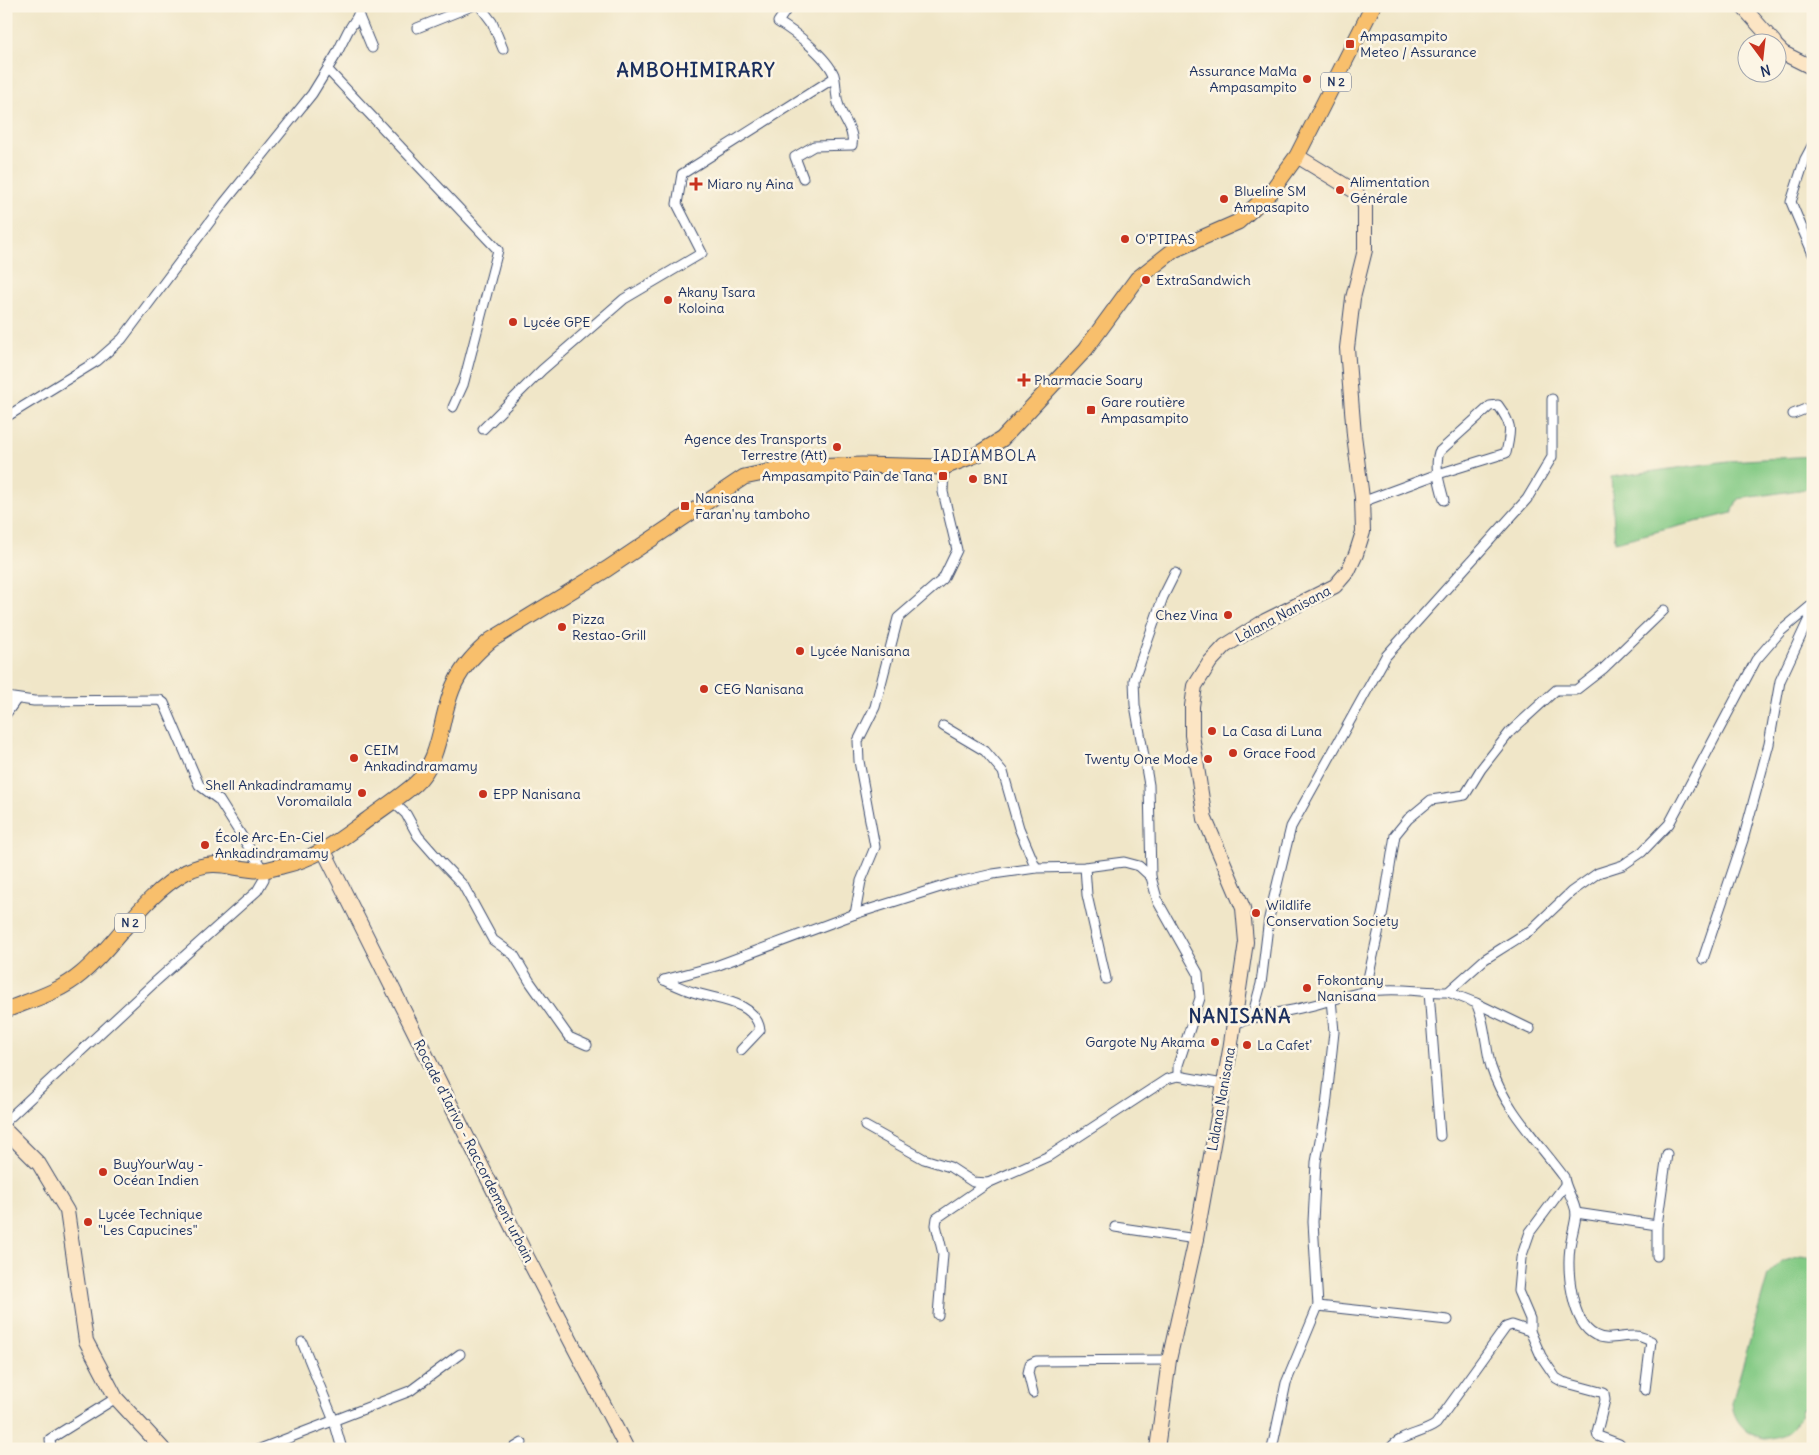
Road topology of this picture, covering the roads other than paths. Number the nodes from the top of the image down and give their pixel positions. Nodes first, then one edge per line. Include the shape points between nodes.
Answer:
1 (364, 6) edge
2 (472, 6) edge
3 (480, 6) edge
4 (789, 6) edge
5 (1373, 6) edge
6 (1742, 6) edge
7 (358, 14) junction
8 (417, 28) dead end
9 (1765, 32) edge
10 (372, 48) dead end
11 (503, 49) dead end
12 (1786, 54) edge
13 (1813, 68) edge
14 (328, 70) junction
15 (834, 78) junction
16 (1813, 144) edge
17 (1296, 156) junction
18 (803, 178) dead end
19 (1813, 254) edge
20 (1552, 399) dead end
21 (1813, 406) edge
22 (453, 407) dead end
23 (1794, 414) dead end
24 (6, 417) edge
25 (483, 430) dead end
26 (944, 467) junction
27 (1438, 474) junction
28 (1444, 500) dead end
29 (1362, 502) junction
30 (1175, 573) dead end
31 (1813, 604) edge
32 (1664, 610) dead end
33 (1813, 610) edge
34 (6, 697) edge
35 (16, 700) junction
36 (6, 714) edge
37 (944, 726) dead end
38 (393, 802) junction
39 (324, 851) junction
40 (1085, 867) junction
41 (1036, 868) junction
42 (264, 870) junction
43 (1151, 877) junction
44 (855, 914) junction
45 (1703, 959) dead end
46 (1106, 979) dead end
47 (1365, 992) junction
48 (1429, 992) junction
49 (1448, 992) junction
50 (1332, 999) junction
51 (1476, 1003) junction
52 (6, 1010) edge
53 (1252, 1017) junction
54 (1234, 1024) junction
55 (1530, 1028) dead end
56 (587, 1045) dead end
57 (741, 1050) dead end
58 (1178, 1076) junction
59 (1223, 1084) junction
60 (6, 1121) edge
61 (865, 1126) dead end
62 (6, 1131) edge
63 (1440, 1136) dead end
64 (1667, 1154) dead end
65 (988, 1183) junction
66 (1565, 1184) junction
67 (1576, 1212) junction
68 (1657, 1225) junction
69 (1115, 1227) dead end
70 (1196, 1239) junction
71 (1656, 1256) dead end
72 (1318, 1306) junction
73 (938, 1316) dead end
74 (1448, 1320) dead end
75 (1530, 1331) junction
76 (302, 1342) dead end
77 (460, 1354) dead end
78 (1169, 1360) junction
79 (1645, 1390) dead end
80 (1032, 1393) dead end
81 (116, 1398) junction
82 (334, 1421) junction
83 (522, 1443) dead end
84 (51, 1449) edge
85 (164, 1449) edge
86 (260, 1449) edge
87 (342, 1449) edge
88 (512, 1449) edge
89 (628, 1449) edge
90 (1157, 1449) edge
91 (1272, 1449) edge
92 (1390, 1449) edge
93 (1624, 1449) edge

1 - 7 street
2 - 8 street
3 - 11 street via 492,22
4 - 15 street via 778,22 819,55
5 - 17 main road, N 2
6 - 9 street
7 - 10 street
7 - 14 street
12 - 13 street
14 - 22 street via 498,250 463,385
14 - 24 street via 122,339 97,361
15 - 18 street via 838,106 854,136 852,145 814,146 795,157
15 - 25 street via 682,174 677,204 702,253 624,299 542,370
16 - 19 street via 1791,202
17 - 26 main road, N 2 via 1271,192 1238,222 1174,250 1137,279 1085,350 1002,439 978,454
17 - 29 street, Làlana Nanisana via 1356,192 1365,205 1365,250 1353,298 1347,348
20 - 53 street via 1552,457 1527,499 1386,656 1290,826 1269,918 1261,984
21 - 23 street
26 - 38 main road, N 2 via 862,465 787,468 744,477 607,569 491,640 470,658 454,685 426,772
26 - 44 street via 943,492 957,550 943,579 898,618 874,707 858,741 875,847 861,882
27 - 27 street via 1506,453 1510,421 1498,405 1490,406 1440,452 1436,461
27 - 28 street
27 - 29 street
29 - 54 street, Làlana Nanisana via 1362,532 1356,554 1348,571 1335,586 1265,621 1225,646 1195,686 1192,735 1205,819 1244,908 1246,942
30 - 43 street via 1163,597 1134,680 1135,705 1149,785
31 - 49 street via 1780,631 1756,660 1669,824 1636,856 1623,865 1598,874 1571,892 1531,930 1485,959
32 - 47 street via 1603,669 1576,690 1556,690 1510,732 1465,795 1431,800 1395,835 1384,911
33 - 45 street via 1780,681 1770,744 1743,840
34 - 35 street
35 - 36 street
35 - 42 street via 160,700 199,785 219,800
37 - 41 street via 986,751 1003,772 1019,828
38 - 39 main road, N 2
38 - 56 street via 406,814 418,836 463,885 494,940 514,955 569,1036
39 - 42 main road, N 2 via 303,862
39 - 89 street, Rocade d'Iarivo - Raccordement urbain via 531,1264
40 - 41 street
40 - 43 street via 1124,862 1139,866
40 - 46 street via 1087,896
41 - 44 street via 950,884
42 - 52 main road, N 2 via 204,864 184,873 154,897 79,976 60,988
42 - 60 street via 264,879 257,891
43 - 58 street via 1158,902 1198,973 1200,998 1178,1065
44 - 57 street via 716,966 664,980 746,1008 758,1020 760,1030
47 - 48 street
47 - 50 street
48 - 49 street
48 - 63 street
49 - 51 street
50 - 53 street
50 - 72 street via 1334,1032 1316,1162 1314,1202
51 - 55 street
51 - 66 street via 1482,1016 1491,1067 1507,1100 1564,1177
53 - 54 street
54 - 59 street, Làlana Nanisana
58 - 59 street
58 - 65 street via 1156,1085 1049,1156
59 - 70 street, Làlana Nanisana
61 - 65 street via 924,1159 950,1167 973,1182
62 - 81 street via 39,1164 67,1211 86,1341
64 - 68 street
65 - 73 street via 936,1221 943,1254
66 - 67 street
66 - 75 street via 1530,1232 1521,1258 1518,1290 1530,1319
67 - 68 street
67 - 79 street via 1568,1267 1574,1300 1586,1328 1595,1335 1612,1338 1637,1336 1650,1341
68 - 71 street
69 - 70 street
70 - 78 street, Làlana Nanisana
72 - 74 street
72 - 91 street via 1286,1383
75 - 92 street via 1512,1325 1506,1327 1436,1424
75 - 93 street via 1556,1378 1604,1393 1598,1436
76 - 82 street
77 - 82 street via 410,1391
78 - 80 street via 1036,1361 1030,1364 1028,1373
78 - 90 street, Làlana Nanisana
81 - 84 street via 50,1439
81 - 85 street
82 - 86 street
82 - 87 street
83 - 88 street

